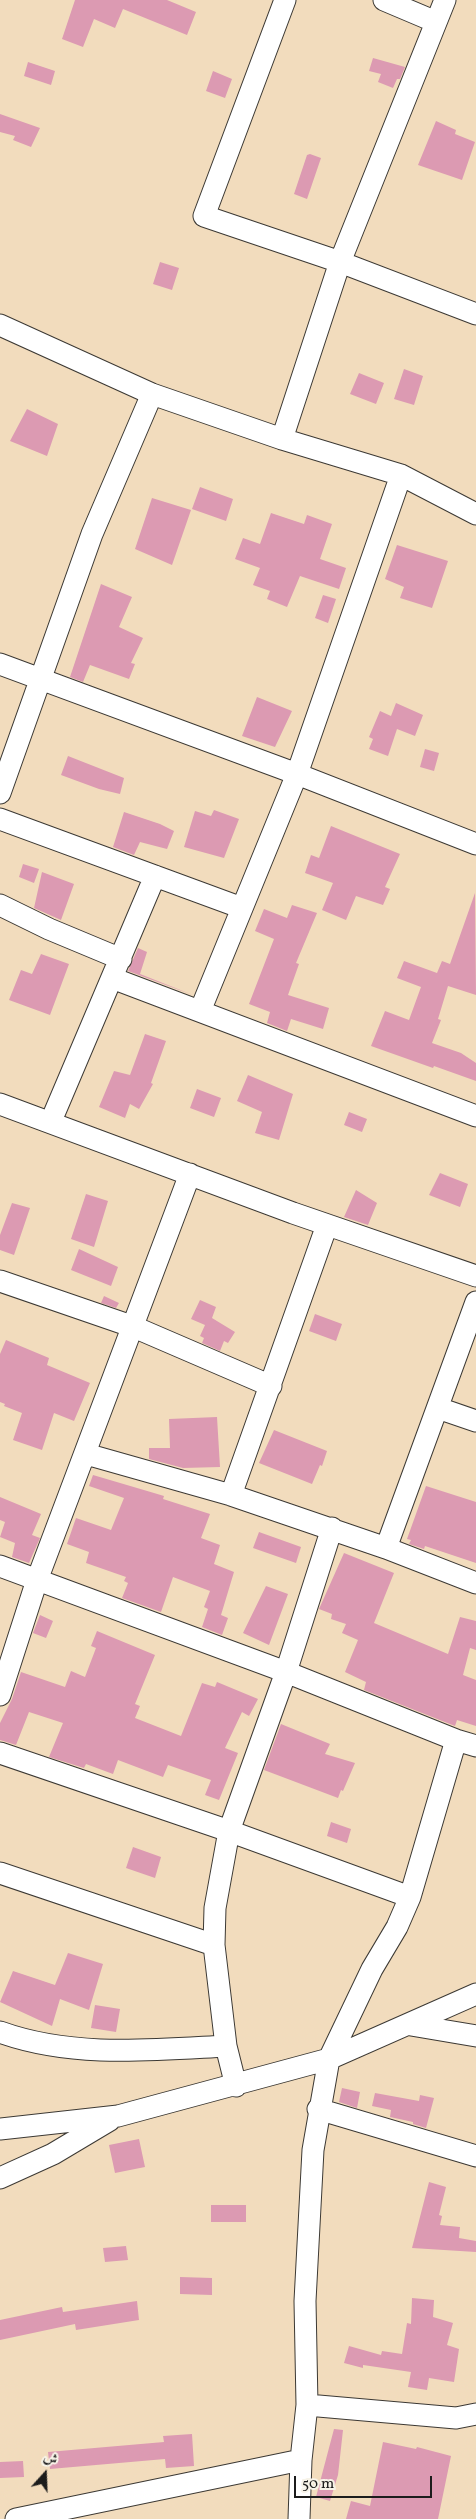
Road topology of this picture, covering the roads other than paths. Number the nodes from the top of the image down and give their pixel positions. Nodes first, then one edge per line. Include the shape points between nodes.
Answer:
1 (285, 0) edge
2 (384, 0) edge
3 (444, 0) edge
4 (436, 22) junction
5 (340, 262) junction
6 (476, 314) edge
7 (0, 325) edge
8 (152, 394) junction
9 (282, 439) junction
10 (401, 475) junction
11 (476, 514) edge
12 (0, 664) edge
13 (39, 679) junction
14 (297, 774) junction
15 (0, 793) edge
16 (0, 819) edge
17 (476, 844) edge
18 (155, 876) junction
19 (0, 905) edge
20 (242, 908) junction
21 (121, 959) junction
22 (112, 978) junction
23 (200, 1011) junction
24 (0, 1104) edge
25 (476, 1116) edge
26 (51, 1121) junction
27 (190, 1174) junction
28 (327, 1225) junction
29 (476, 1276) edge
30 (0, 1281) edge
31 (476, 1302) edge
32 (134, 1327) junction
33 (271, 1386) junction
34 (438, 1408) junction
35 (476, 1421) edge
36 (86, 1454) junction
37 (231, 1495) junction
38 (332, 1528) junction
39 (386, 1548) junction
40 (0, 1566) edge
41 (37, 1580) junction
42 (476, 1583) edge
43 (286, 1672) junction
44 (0, 1695) edge
45 (456, 1740) junction
46 (476, 1746) edge
47 (0, 1753) edge
48 (228, 1831) junction
49 (0, 1873) edge
50 (410, 1896) junction
51 (214, 1945) junction
52 (476, 1994) edge
53 (411, 2025) junction
54 (0, 2032) edge
55 (476, 2036) edge
56 (226, 2046) junction
57 (329, 2060) junction
58 (236, 2086) junction
59 (318, 2110) junction
60 (118, 2116) junction
61 (0, 2129) edge
62 (476, 2156) edge
63 (0, 2178) edge
64 (307, 2405) junction
65 (476, 2414) edge
66 (301, 2460) junction
67 (91, 2512) edge
68 (16, 2519) edge
69 (299, 2519) edge

1 - 5 street via 204,216
2 - 4 street
3 - 4 street
4 - 5 street
5 - 6 street
5 - 9 street
7 - 8 street
8 - 9 street
8 - 13 street via 92,534
9 - 10 street
10 - 11 street
10 - 14 street
12 - 13 street
13 - 14 street
13 - 15 street
14 - 17 street
14 - 20 street
16 - 18 street
18 - 20 street
18 - 21 street
19 - 21 street
20 - 23 street
21 - 22 street
22 - 23 street
22 - 26 street
23 - 25 street
24 - 26 street
26 - 27 street
27 - 28 street
27 - 32 street
28 - 29 street
28 - 33 street
30 - 32 street
31 - 34 street
32 - 33 street
32 - 36 street
33 - 37 street
34 - 35 street
34 - 39 street
36 - 37 street
36 - 41 street
37 - 38 street
38 - 39 street
38 - 43 street
39 - 42 street
40 - 41 street
41 - 43 street
41 - 44 street
43 - 45 street
43 - 48 street
45 - 46 street
45 - 50 street
47 - 48 street
48 - 50 street
48 - 51 street via 216,1908
49 - 51 street
50 - 57 street via 398,1927 372,1969
51 - 56 street
52 - 53 street
53 - 55 street
53 - 57 street
54 - 56 street via 40,2045 72,2048 142,2051
56 - 58 street
57 - 58 street
57 - 59 street
58 - 60 street
59 - 62 street
59 - 64 street via 305,2301
60 - 61 street
60 - 63 street via 53,2154
64 - 65 street via 456,2418
64 - 66 street
66 - 67 street
66 - 69 street
67 - 68 street

